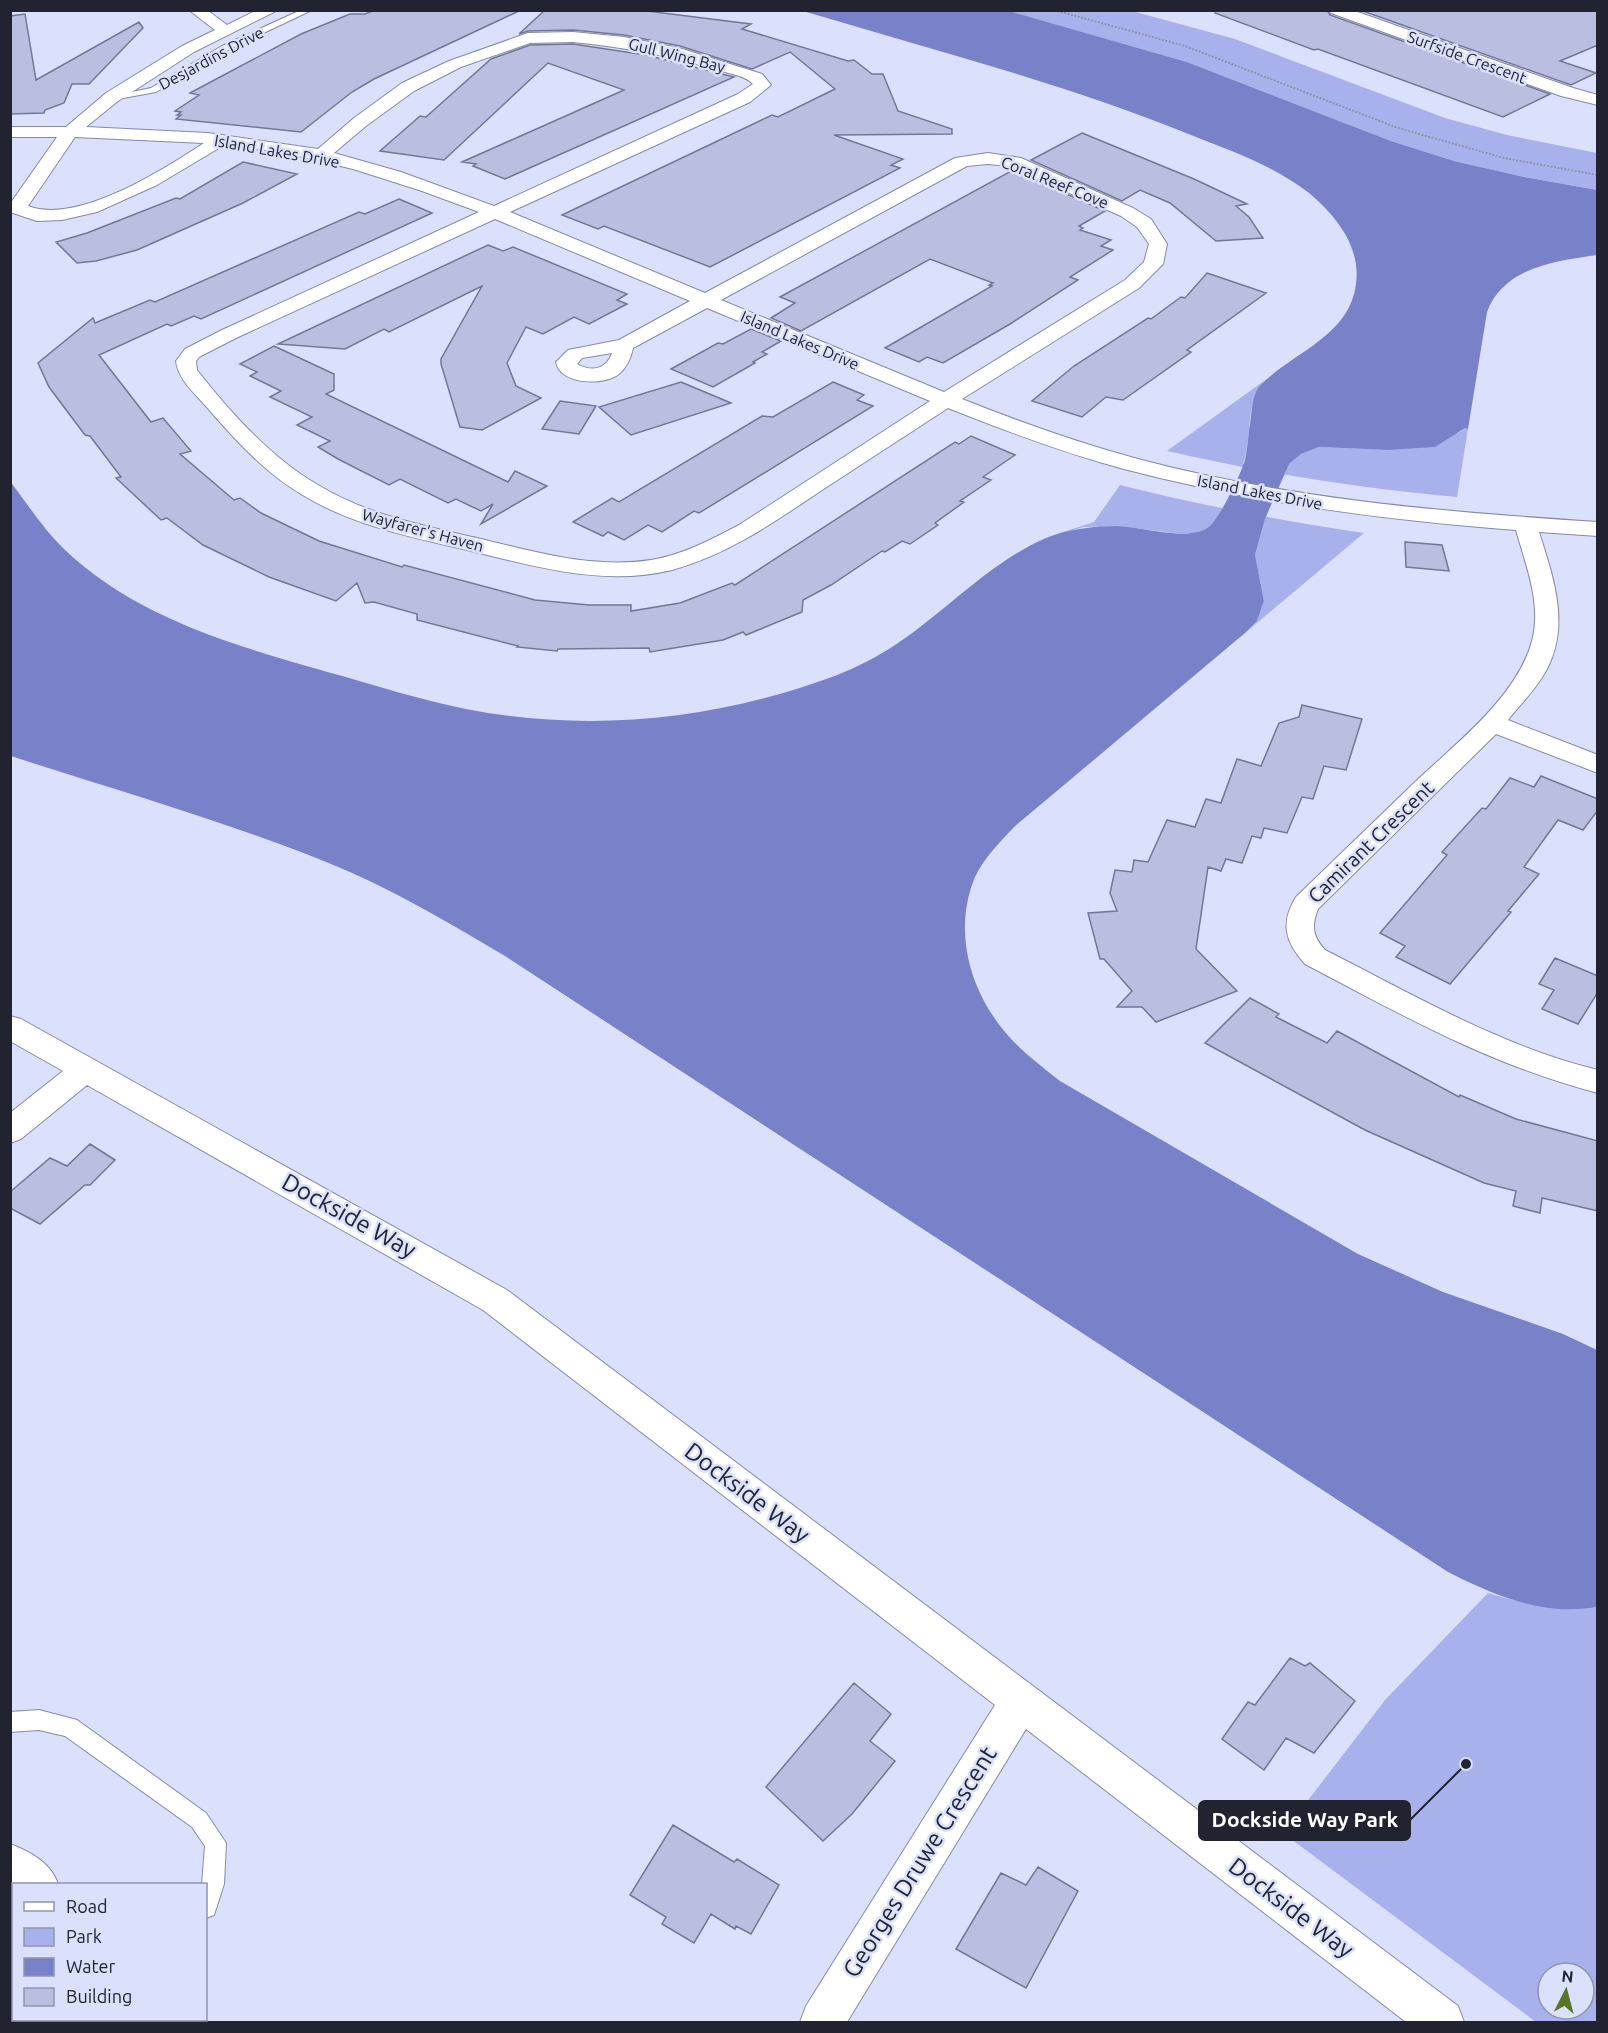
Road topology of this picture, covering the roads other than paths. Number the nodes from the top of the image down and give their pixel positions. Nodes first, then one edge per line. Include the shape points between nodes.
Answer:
1 (196, 10) edge
2 (271, 10) edge
3 (308, 10) edge
4 (1336, 10) edge
5 (225, 30) junction
6 (112, 97) junction
7 (1598, 100) edge
8 (10, 132) edge
9 (70, 132) junction
10 (220, 140) junction
11 (322, 155) junction
12 (494, 212) junction
13 (704, 300) junction
14 (624, 345) dead end
15 (947, 399) junction
16 (1526, 525) junction
17 (1598, 529) edge
18 (1492, 723) junction
19 (1598, 765) edge
20 (10, 1027) edge
21 (86, 1069) junction
22 (1598, 1082) edge
23 (10, 1131) edge
24 (1020, 1701) junction
25 (10, 1722) edge
26 (10, 1865) edge
27 (36, 1883) edge
28 (207, 1904) edge
29 (822, 2022) edge
30 (1442, 2022) edge

1 - 5 street
2 - 5 street, Desjardins Drive
3 - 6 lane, Desjardins Drive via 225,48 153,90
4 - 7 street, Surfside Crescent
5 - 6 street, Desjardins Drive
6 - 9 street, Desjardins Drive
8 - 9 street, Island Lakes Drive
9 - 10 street, Island Lakes Drive
9 - 10 street, Desjardins Drive via 17,208 25,214 43,218 72,214 176,170
10 - 11 street, Island Lakes Drive
11 - 12 street, Island Lakes Drive via 395,175
11 - 12 street, Gull Wing Bay via 408,87 455,64 528,38 573,37 652,47 742,72 756,77 763,85 744,98
12 - 13 street, Island Lakes Drive
12 - 15 street, Wayfarer's Haven via 201,348 186,361 187,370 267,459 321,496 380,521 559,565 592,569 637,569 713,549
13 - 14 street, Coral Reef Cove
13 - 15 street, Island Lakes Drive
13 - 15 street, Coral Reef Cove via 961,162 977,158 997,157 1015,162 1144,223 1158,243 1153,264 1132,284
15 - 16 street, Island Lakes Drive via 1064,445 1179,476 1322,504
16 - 17 street, Island Lakes Drive
16 - 18 street, Camirant Crescent via 1548,613 1544,642 1532,674
18 - 19 street
18 - 22 street, Camirant Crescent via 1305,904 1299,917 1299,931 1315,957 1502,1052
20 - 21 street, Dockside Way
21 - 23 street
21 - 24 street, Dockside Way via 495,1300
24 - 29 street, Georges Druwe Crescent
24 - 30 street, Dockside Way
25 - 28 lane via 39,1720 70,1727 199,1820 216,1843 213,1884
26 - 27 street

